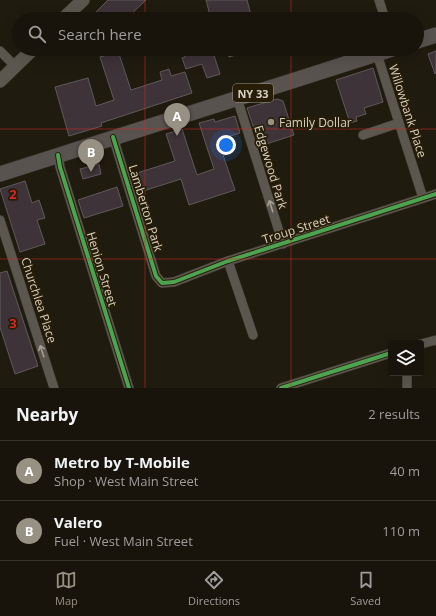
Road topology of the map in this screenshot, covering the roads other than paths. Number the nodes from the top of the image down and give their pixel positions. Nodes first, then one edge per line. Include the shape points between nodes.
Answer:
1 (83, 0) edge
2 (379, 0) edge
3 (70, 12) edge
4 (383, 12) edge
5 (436, 35) edge
6 (424, 39) edge
7 (0, 51) edge
8 (26, 56) edge
9 (371, 56) edge
10 (378, 56) edge
11 (15, 66) junction
12 (0, 81) edge
13 (237, 98) junction
14 (399, 123) junction
15 (363, 136) dead end
16 (113, 137) junction
17 (58, 155) junction
18 (0, 174) edge
19 (436, 194) edge
20 (423, 198) junction
21 (0, 220) edge
22 (283, 244) junction
23 (228, 261) junction
24 (162, 283) joint
25 (253, 335) dead end
26 (436, 340) edge
27 (424, 343) edge
28 (388, 355) edge
29 (407, 376) edge
30 (308, 384) edge
31 (54, 388) edge
32 (129, 388) edge
33 (281, 388) edge
34 (407, 388) edge

1 - 3 main road
2 - 4 street
5 - 6 main road
7 - 11 street
8 - 11 main road
9 - 13 main road, NY 33
10 - 14 street, Willowbank Place
11 - 12 main road
13 - 16 main road, NY 33
22 -> 13 street, Edgewood Park
14 - 15 street
14 - 20 street, Willowbank Place
16 - 17 main road, NY 33
16 - 24 street, Lamberton Park via 156,276
17 - 18 main road, NY 33
17 - 32 street, Henion Street
19 - 20 street, Troup Street
20 - 22 street, Troup Street
31 -> 21 street, Churchlea Place
22 - 23 street, Troup Street
23 - 24 street, Troup Street via 174,282
23 - 25 street
26 - 27 street
28 - 30 street
29 - 34 street
30 - 33 street

